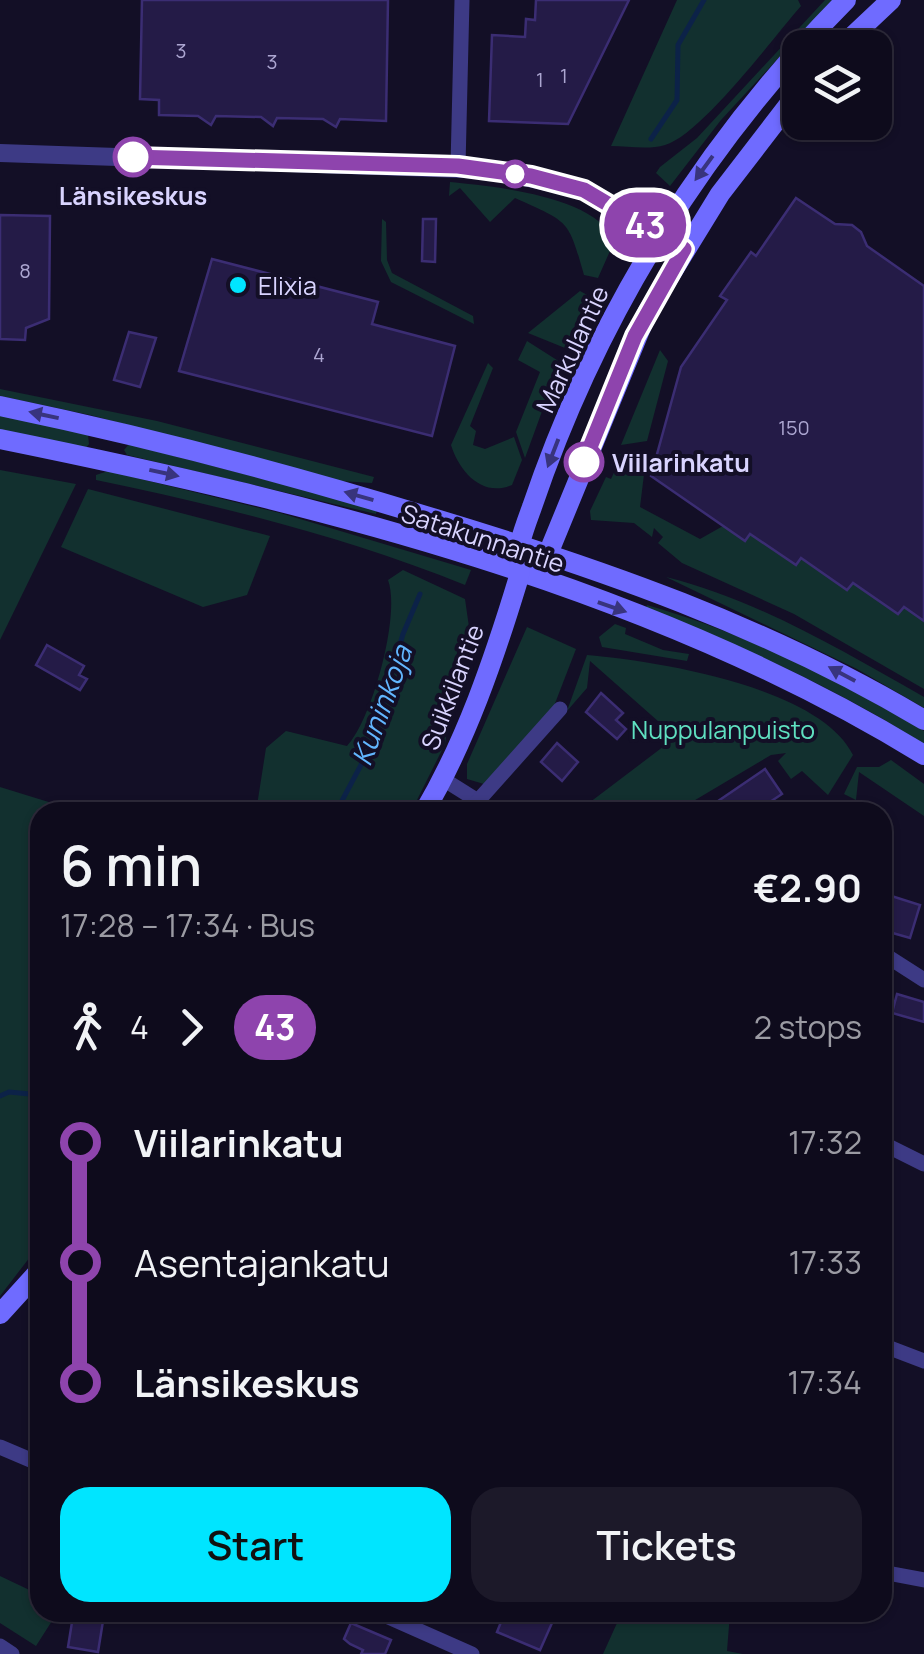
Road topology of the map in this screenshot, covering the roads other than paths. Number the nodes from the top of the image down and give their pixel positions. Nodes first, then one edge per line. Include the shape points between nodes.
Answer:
1 (462, 0) edge
2 (846, 0) edge
3 (891, 0) edge
4 (859, 30) edge
5 (782, 113) edge
6 (0, 153) edge
7 (458, 166) junction
8 (659, 233) junction
9 (684, 249) junction
10 (0, 406) edge
11 (0, 440) edge
12 (519, 546) junction
13 (548, 554) junction
14 (520, 575) junction
15 (560, 709) dead end
16 (924, 720) edge
17 (924, 755) edge
18 (444, 779) junction
19 (430, 802) edge
20 (468, 802) edge
21 (477, 802) edge
22 (892, 959) edge
23 (924, 980) edge
24 (892, 1149) edge
25 (924, 1164) edge
26 (30, 1281) edge
27 (0, 1314) edge
28 (892, 1349) edge
29 (924, 1360) edge
30 (0, 1446) edge
31 (30, 1460) edge
32 (892, 1574) edge
33 (924, 1580) edge
34 (400, 1622) edge
35 (0, 1646) edge
36 (12, 1654) edge
37 (472, 1654) edge

1 - 7 street
2 -> 8 main road, Markulantie via 750,103
3 - 4 main road
5 - 9 main road, Markulantie
6 - 7 street
7 - 8 street via 563,183
8 - 9 street
8 -> 12 main road, Markulantie via 581,384
9 - 13 main road, Markulantie via 635,336
12 -> 10 main road, Satakunnantie via 134,434
11 -> 14 main road, Satakunnantie via 196,480
12 - 13 main road, Satakunnantie
12 - 14 main road
13 - 14 main road
16 -> 13 main road, Satakunnantie via 805,655 687,603
14 -> 17 main road, Satakunnantie via 749,659 842,704
14 - 18 main road, Suikkilantie
15 - 21 street
18 - 19 main road, Suikkilantie
18 - 20 street
22 - 23 street
24 - 25 street
26 - 27 main road
28 - 29 street
30 - 31 street
32 - 33 street
34 - 37 street
35 - 36 street

